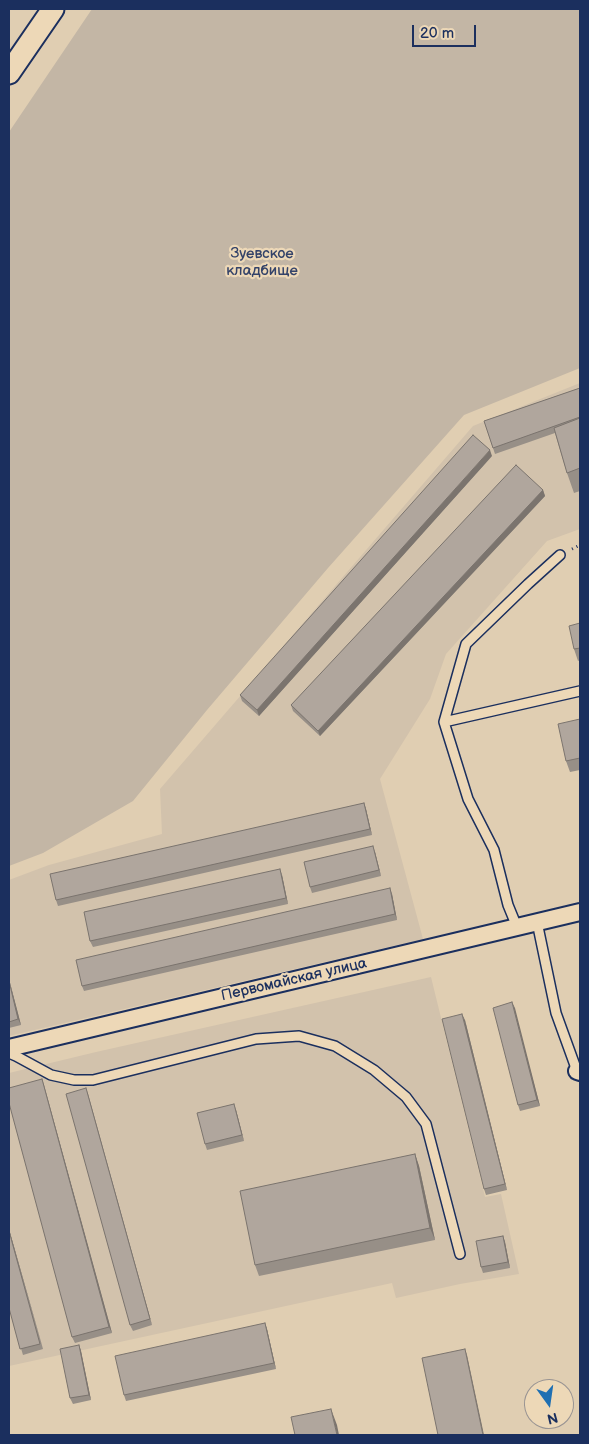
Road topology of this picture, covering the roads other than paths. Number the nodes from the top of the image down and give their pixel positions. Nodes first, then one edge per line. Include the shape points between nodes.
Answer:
1 (53, 9) edge
2 (9, 73) edge
3 (560, 555) dead end
4 (580, 691) edge
5 (444, 722) junction
6 (580, 912) edge
7 (536, 922) junction
8 (517, 927) junction
9 (9, 1048) edge
10 (9, 1053) edge
11 (579, 1072) edge
12 (460, 1254) dead end

1 - 2 street
3 - 5 lane via 466,644
4 - 5 lane
5 - 8 lane via 468,799 494,850
6 - 7 street, Первомайская улица
7 - 8 street, Первомайская улица
7 - 11 lane via 556,1013
8 - 9 street, Первомайская улица
10 - 12 lane via 51,1075 93,1080 256,1039 298,1036 335,1046 380,1075 406,1098 426,1124

